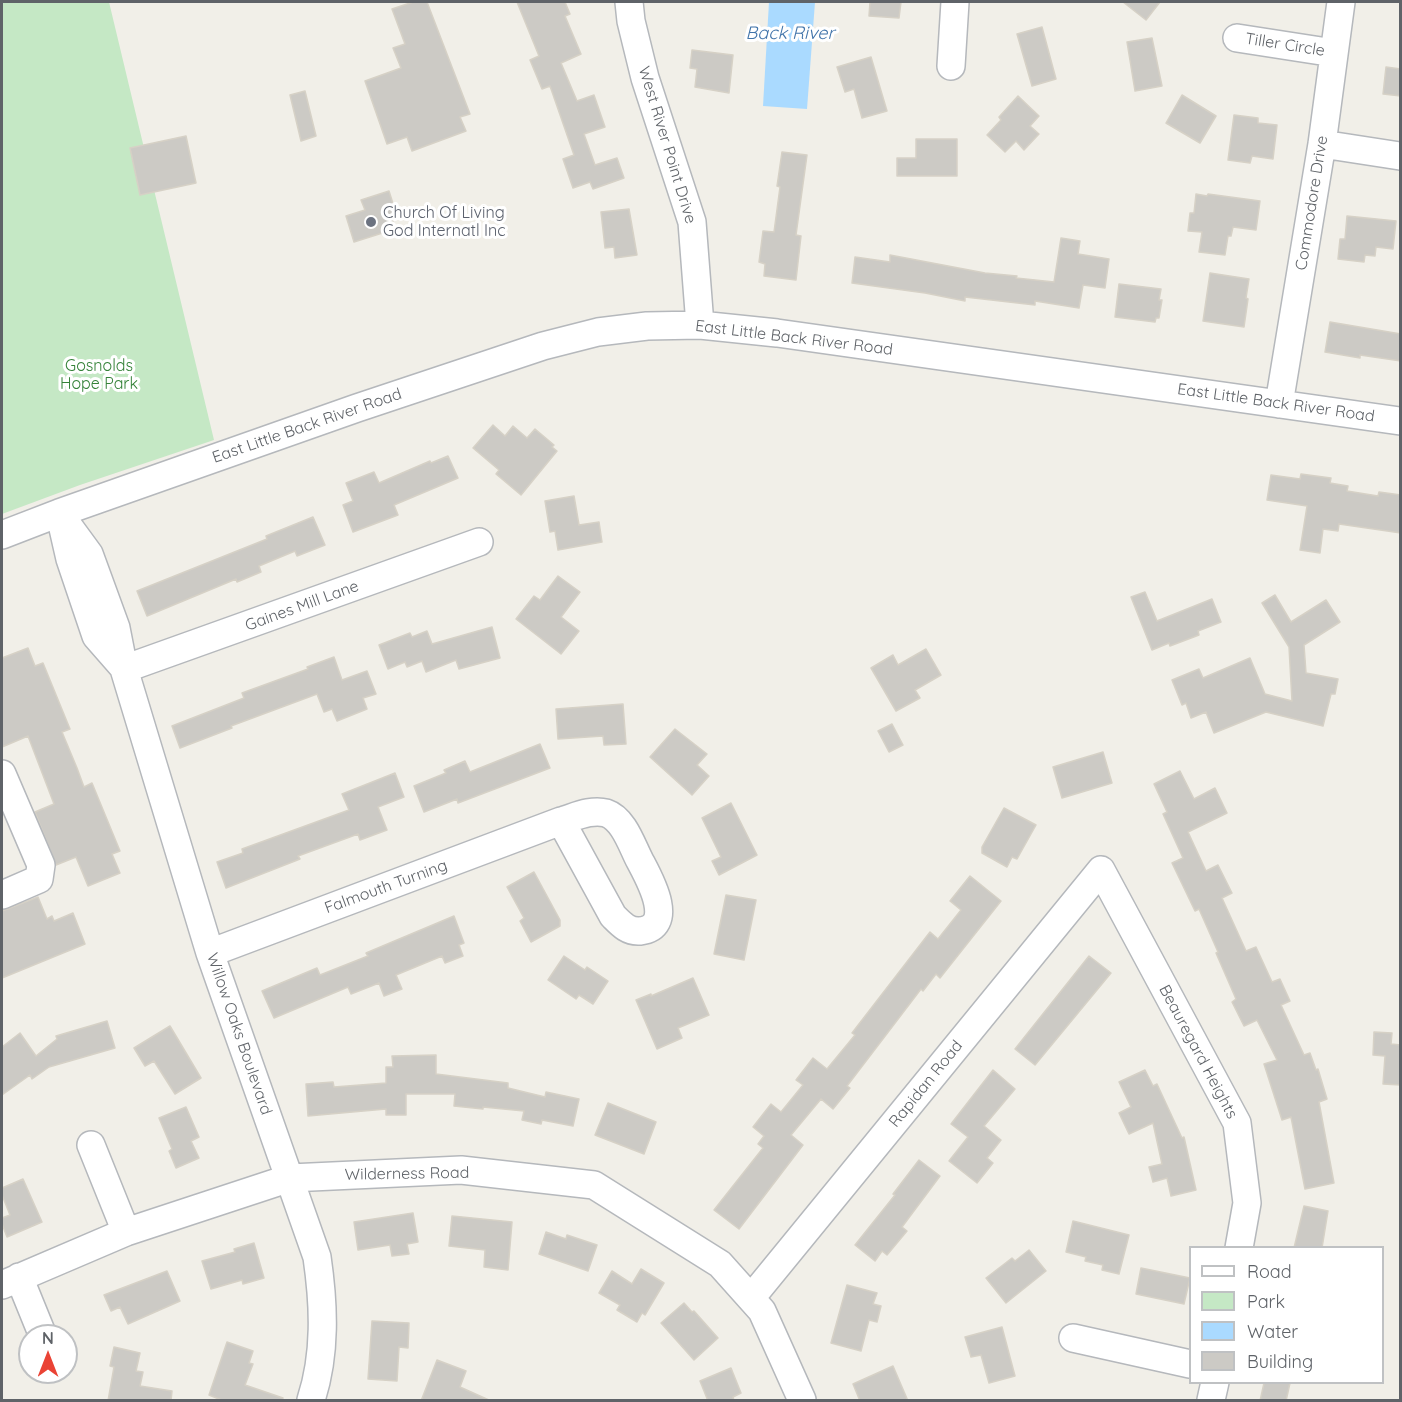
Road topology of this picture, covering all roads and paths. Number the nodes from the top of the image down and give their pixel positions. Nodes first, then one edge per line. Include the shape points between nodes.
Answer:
1 (629, 2) edge
2 (955, 2) edge
3 (1341, 2) edge
4 (1237, 38) dead end
5 (1334, 53) junction
6 (951, 66) dead end
7 (1322, 144) junction
8 (1401, 156) edge
9 (700, 325) junction
10 (1279, 404) junction
11 (1401, 421) edge
12 (59, 513) junction
13 (2, 535) edge
14 (479, 542) dead end
15 (124, 669) junction
16 (2, 774) edge
17 (561, 821) dead end
18 (1101, 870) joint
19 (4, 889) edge
20 (210, 952) junction
21 (91, 1145) dead end
22 (290, 1178) junction
23 (126, 1232) junction
24 (1239, 1246) edge
25 (10, 1281) edge
26 (751, 1298) junction
27 (36, 1324) edge
28 (1073, 1338) dead end
29 (1189, 1364) edge
30 (1215, 1384) edge
31 (311, 1401) edge
32 (802, 1401) edge
33 (1211, 1401) edge

1 - 9 street, West River Point Drive via 645,78 692,222
2 - 6 street
3 - 5 street, Commodore Drive
4 - 5 street, Tiller Circle
5 - 7 street, Commodore Drive
7 - 8 street
7 - 10 street, Commodore Drive
9 - 10 street, East Little Back River Road
9 - 12 street, East Little Back River Road via 598,332 543,346
10 - 11 street, East Little Back River Road
12 - 13 street, East Little Back River Road
12 - 15 street, Willow Oaks Boulevard via 89,554 116,628
14 - 15 street, Gaines Mill Lane
15 - 20 street, Willow Oaks Boulevard
16 - 19 street via 41,865 39,879
17 - 20 street, Falmouth Turning
18 - 24 street, Beauregard Heights via 1237,1123 1247,1203
18 - 26 street, Rapidan Road
20 - 22 street, Willow Oaks Boulevard
21 - 23 street
22 - 23 street, Wilderness Road
22 - 26 street, Wilderness Road via 461,1170 594,1185 720,1264
22 - 31 street, Willow Oaks Boulevard via 317,1257 323,1294 320,1356
23 - 25 street, Wilderness Road
25 - 27 street
26 - 32 street, Wilderness Road via 762,1311
28 - 29 street
30 - 33 street

